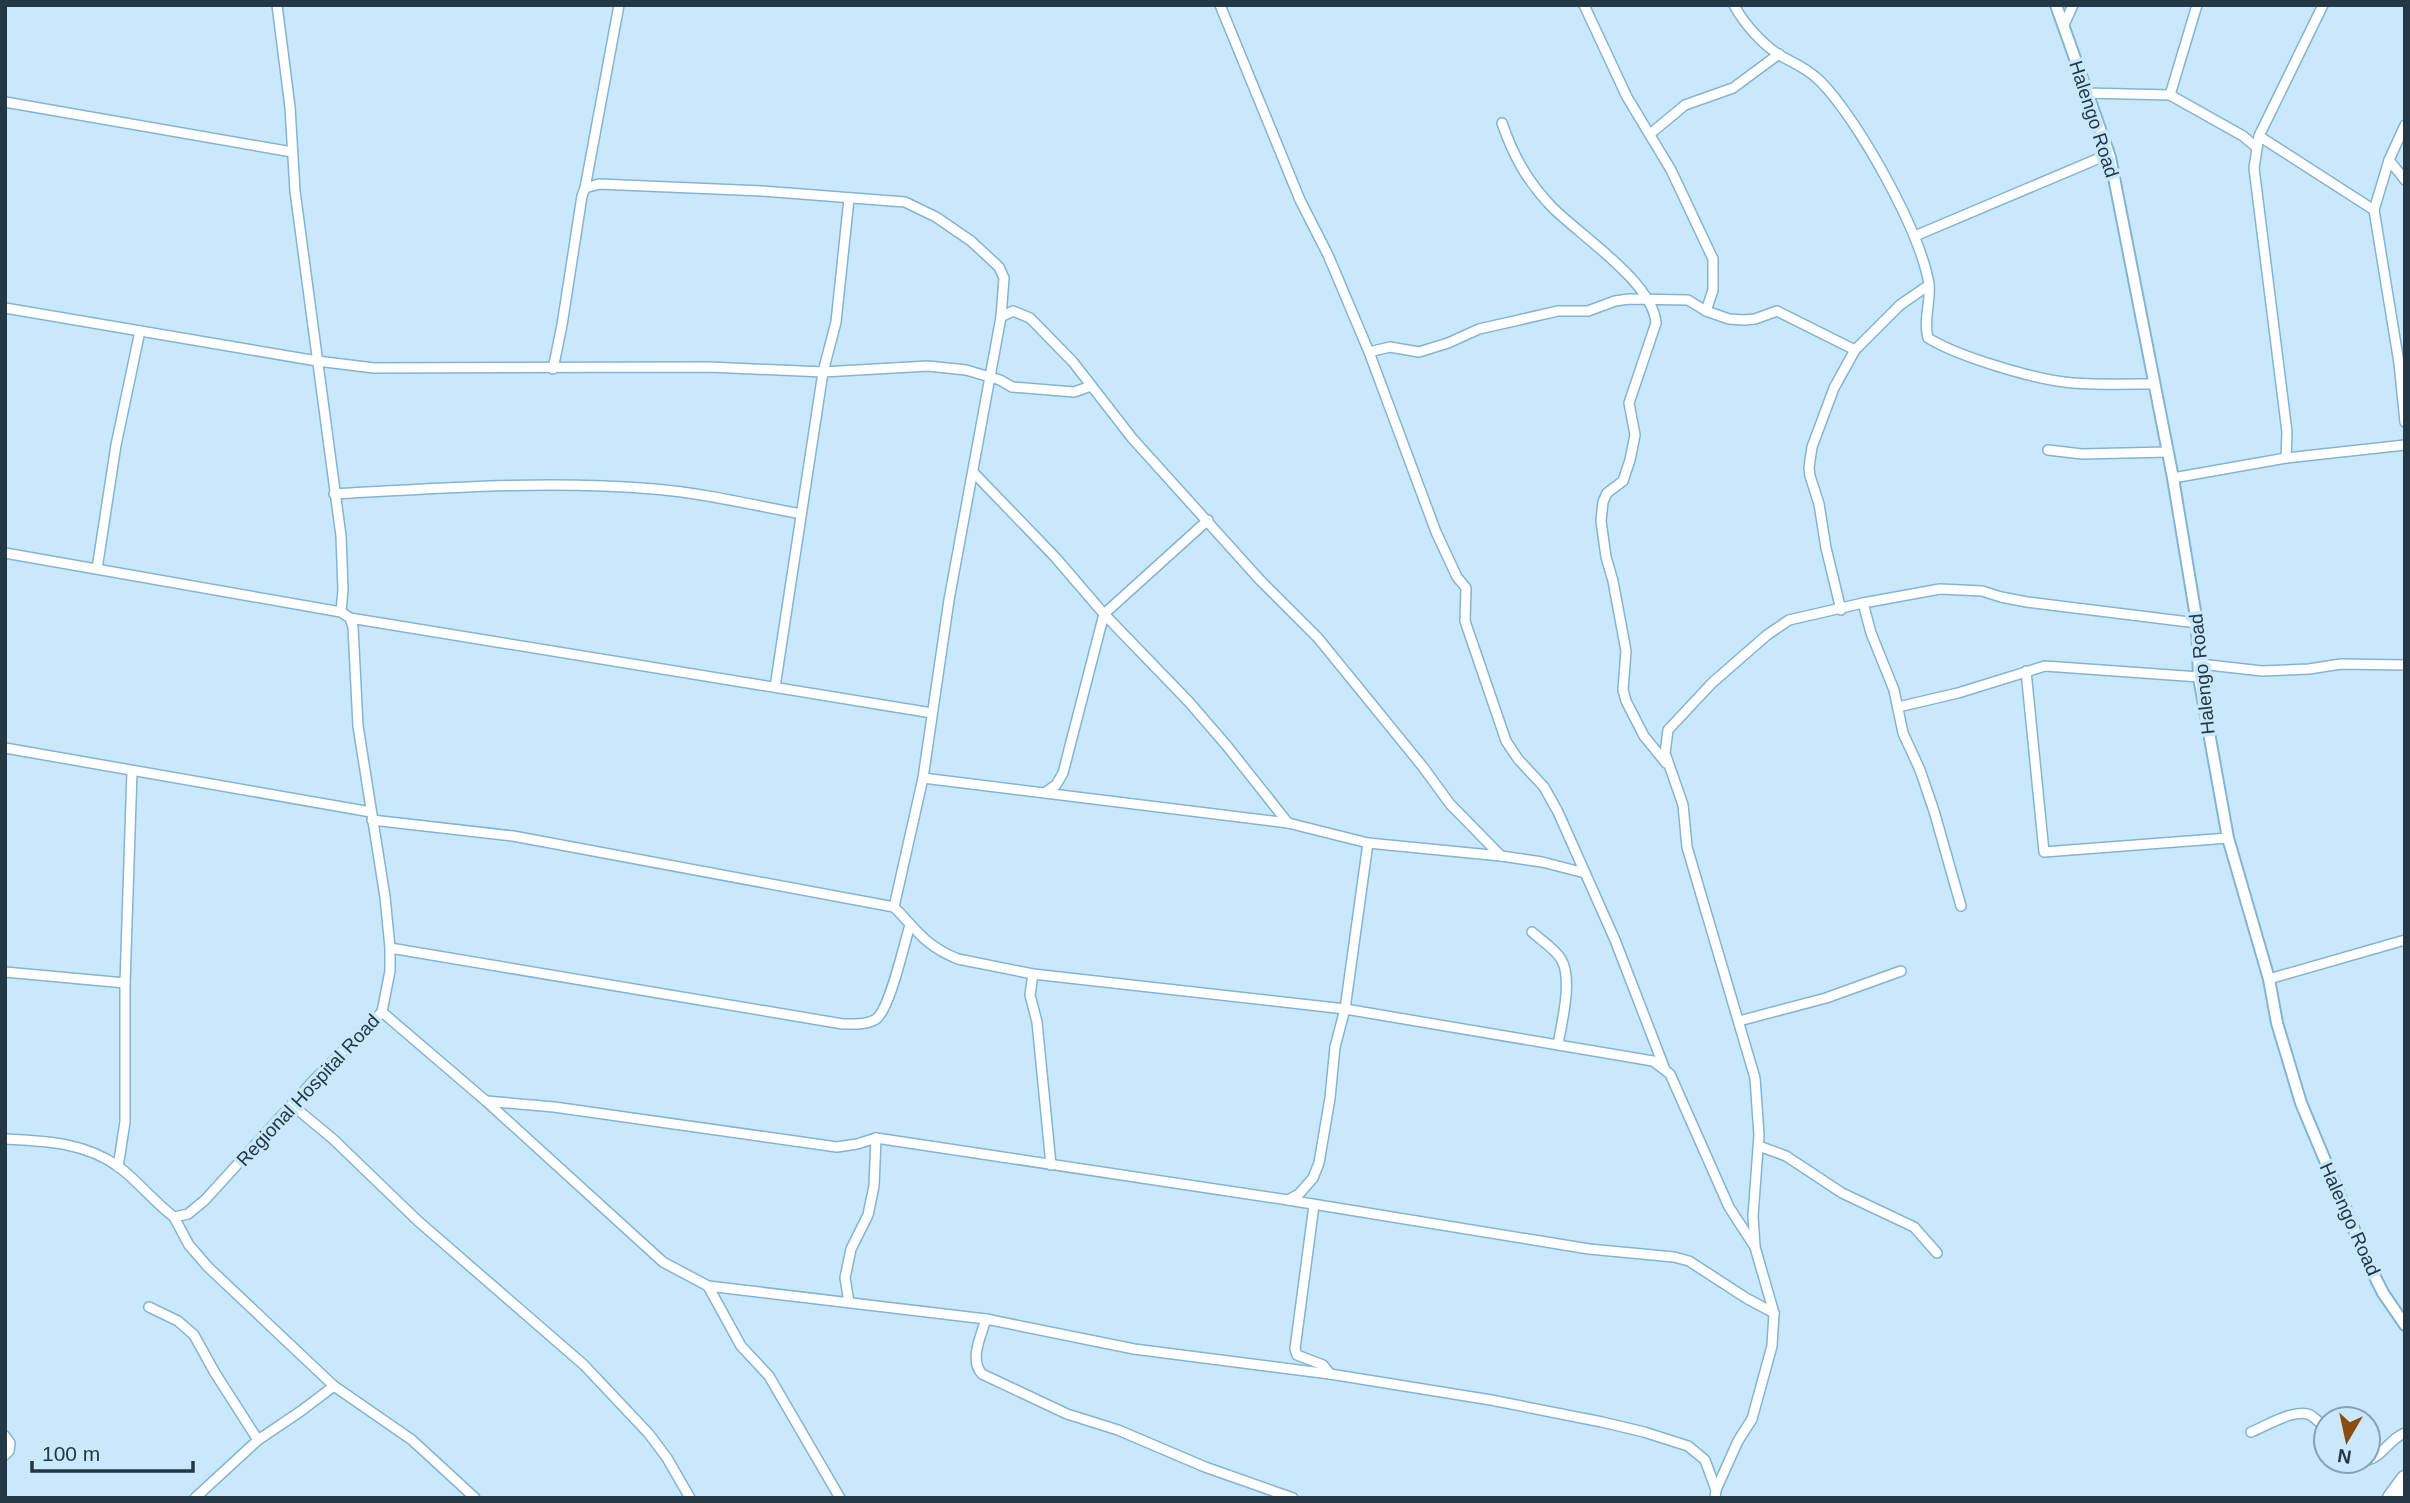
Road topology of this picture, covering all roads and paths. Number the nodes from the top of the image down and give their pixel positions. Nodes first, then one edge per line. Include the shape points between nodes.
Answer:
1 (277, 5) edge
2 (619, 5) edge
3 (1220, 5) edge
4 (1584, 5) edge
5 (1734, 5) edge
6 (2056, 5) edge
7 (2073, 5) edge
8 (2197, 5) edge
9 (2323, 5) edge
10 (2064, 25) junction
11 (1779, 54) junction
12 (2085, 93) junction
13 (2170, 95) junction
14 (5, 102) edge
15 (1502, 123) dead end
16 (2404, 126) edge
17 (1650, 134) junction
18 (2259, 136) junction
19 (2256, 147) junction
20 (292, 152) junction
21 (2109, 154) junction
22 (2389, 160) junction
23 (2405, 180) edge
24 (585, 188) junction
25 (849, 199) junction
26 (2374, 210) junction
27 (1915, 236) junction
28 (1929, 285) junction
29 (1650, 301) junction
30 (5, 309) edge
31 (1706, 312) junction
32 (1001, 317) junction
33 (140, 331) junction
34 (1855, 350) junction
35 (1369, 352) junction
36 (317, 361) junction
37 (553, 369) junction
38 (823, 372) junction
39 (990, 377) junction
40 (2154, 384) junction
41 (1091, 386) junction
42 (2405, 422) edge
43 (2405, 445) edge
44 (2048, 450) dead end
45 (2167, 452) junction
46 (2286, 458) junction
47 (973, 472) junction
48 (2173, 478) junction
49 (334, 494) junction
50 (801, 514) junction
51 (1208, 520) junction
52 (5, 552) edge
53 (97, 569) junction
54 (1863, 603) junction
55 (1841, 610) junction
56 (341, 612) junction
57 (1104, 614) junction
58 (350, 618) junction
59 (2197, 623) junction
60 (2200, 664) junction
61 (2405, 665) edge
62 (2026, 671) junction
63 (2199, 677) junction
64 (775, 687) junction
65 (1898, 707) junction
66 (932, 713) junction
67 (5, 748) edge
68 (1667, 764) junction
69 (132, 771) junction
70 (923, 778) junction
71 (1046, 792) junction
72 (371, 816) junction
73 (1288, 823) junction
74 (2228, 838) junction
75 (1368, 843) junction
76 (1501, 856) junction
77 (1584, 873) junction
78 (1961, 906) dead end
79 (894, 907) junction
80 (910, 926) junction
81 (1532, 932) dead end
82 (2405, 940) edge
83 (390, 948) junction
84 (1900, 971) dead end
85 (5, 972) edge
86 (1033, 974) junction
87 (2269, 979) junction
88 (125, 983) junction
89 (1345, 1009) junction
90 (382, 1012) junction
91 (1739, 1021) junction
92 (1558, 1044) junction
93 (1664, 1067) junction
94 (486, 1101) junction
95 (292, 1105) junction
96 (876, 1138) junction
97 (5, 1139) edge
98 (1759, 1146) junction
99 (1051, 1165) junction
100 (118, 1167) junction
101 (1288, 1200) junction
102 (1314, 1205) junction
103 (174, 1217) junction
104 (1755, 1247) junction
105 (1937, 1253) dead end
106 (709, 1286) junction
107 (849, 1302) junction
108 (149, 1307) dead end
109 (1774, 1313) junction
110 (986, 1319) junction
111 (2405, 1325) edge
112 (1331, 1374) junction
113 (334, 1385) junction
114 (2312, 1417) edge
115 (2251, 1432) dead end
116 (2405, 1433) edge
117 (5, 1436) edge
118 (258, 1440) junction
119 (2382, 1451) edge
120 (5, 1455) edge
121 (2405, 1479) edge
122 (1715, 1494) edge
123 (1288, 1497) edge
124 (195, 1498) edge
125 (475, 1498) edge
126 (690, 1498) edge
127 (840, 1498) edge
128 (2391, 1498) edge

1 - 20 street
2 - 24 street
3 - 35 street
4 - 17 street
5 - 11 street via 1742,20
6 - 10 street, Halengo Road
7 - 10 street
8 - 13 street
9 - 18 street
10 - 12 street, Halengo Road
11 - 17 street via 1733,88 1685,105
11 - 27 street via 1822,83 1862,136
12 - 13 street
12 - 21 street, Halengo Road
13 - 19 street
14 - 20 street
15 - 29 street via 1530,181
16 - 22 street
17 - 31 street via 1713,259 1713,290
18 - 19 street
18 - 26 street
19 - 46 street via 2256,191 2287,432
20 - 36 street
21 - 27 street
21 - 40 street, Halengo Road
22 - 23 street
22 - 26 street
24 - 25 street via 624,183
24 - 37 street
25 - 32 street via 905,202 971,241 999,267 1004,278
25 - 38 street via 836,322
26 - 42 street
27 - 28 street
28 - 34 street via 1900,305
28 - 40 street via 1926,332 1928,338 1944,346 2048,380
29 - 31 street via 1688,300
29 - 35 street via 1615,301 1588,311 1544,314 1479,329 1419,352 1390,347
29 - 68 street via 1656,323 1629,404 1635,435 1630,460 1623,481 1602,502 1601,521 1626,651 1623,690 1652,748
30 - 33 street
31 - 34 street via 1755,320 1777,311
32 - 39 street
32 - 41 street via 1013,311 1030,318
33 - 36 street
33 - 53 street
34 - 55 street via 1834,388 1809,467
35 - 77 street via 1436,532 1466,588 1465,621 1506,741 1544,787
36 - 37 street via 374,368
36 - 49 street
37 - 38 street via 709,367
38 - 39 street via 928,366
38 - 50 street
39 - 41 street via 1013,387 1056,391 1074,392
39 - 47 street
40 - 45 street, Halengo Road
41 - 51 street
43 - 46 street
44 - 45 street
45 - 48 street, Halengo Road
46 - 48 street
47 - 57 street
47 - 66 street
48 - 59 street, Halengo Road
49 - 50 street via 483,485 622,487
49 - 56 street via 343,564
50 - 64 street
51 - 57 street
51 - 76 street via 1318,638 1450,804
52 - 53 street
53 - 56 street
54 - 55 street
54 - 59 street via 1915,592 1963,589 2027,602
54 - 65 street
55 - 68 street via 1789,620 1748,650 1668,730
56 - 58 street
57 - 71 street via 1063,773
57 - 73 street via 1189,702
58 - 64 street
58 - 72 street, Regional Hospital Road
59 - 60 street, Halengo Road
60 - 61 street via 2262,671
60 - 63 street, Halengo Road
62 - 63 street via 2055,666
62 - 65 street
62 - 74 street via 2043,852
63 - 74 street, Halengo Road
64 - 66 street
65 - 78 street
66 - 70 street
67 - 69 street
68 - 91 street via 1683,804 1687,847
69 - 72 street
69 - 88 street
70 - 71 street
70 - 79 street
71 - 73 street
72 - 79 street via 513,836
72 - 83 street, Regional Hospital Road
73 - 75 street
74 - 87 street, Halengo Road
75 - 76 street
75 - 89 street
76 - 77 street
77 - 93 street
79 - 80 street
80 - 83 street via 884,1011 870,1022 856,1024
80 - 86 street via 931,946 958,959
81 - 92 street via 1561,958 1566,970
82 - 87 street
83 - 90 street, Regional Hospital Road
84 - 91 street via 1825,998
85 - 88 street
86 - 89 street
86 - 99 street via 1030,995 1037,1022
87 - 111 street, Halengo Road via 2277,1023 2319,1149 2368,1263
88 - 100 street via 125,1122
89 - 92 street
89 - 101 street via 1318,1163 1313,1178
90 - 94 street
90 - 95 street, Regional Hospital Road
91 - 98 street via 1755,1078
92 - 93 street via 1653,1061
93 - 104 street via 1729,1207
94 - 96 street via 837,1147
94 - 106 street via 663,1262
95 - 103 street, Regional Hospital Road via 205,1200 188,1214
95 - 126 street via 584,1365 649,1434
96 - 99 street
96 - 107 street via 868,1215 850,1249 845,1279
97 - 100 street via 65,1143
98 - 104 street
98 - 105 street via 1786,1156 1842,1193 1914,1227
99 - 101 street
100 - 103 street
101 - 102 street
102 - 109 street via 1589,1249 1682,1259
102 - 112 street via 1295,1349 1297,1355 1323,1365
103 - 113 street via 208,1267
104 - 109 street
106 - 107 street
106 - 127 street via 741,1346 769,1376
107 - 110 street
108 - 118 street via 194,1335
109 - 122 street via 1772,1346 1752,1419
110 - 112 street via 1135,1349
110 - 123 street via 975,1358 982,1374 1067,1414
112 - 122 street via 1491,1400 1644,1432 1688,1446 1704,1460
113 - 118 street
113 - 125 street via 412,1440
114 - 115 street via 2288,1417
116 - 119 street
117 - 120 street via 10,1443
118 - 124 street
121 - 128 highway

